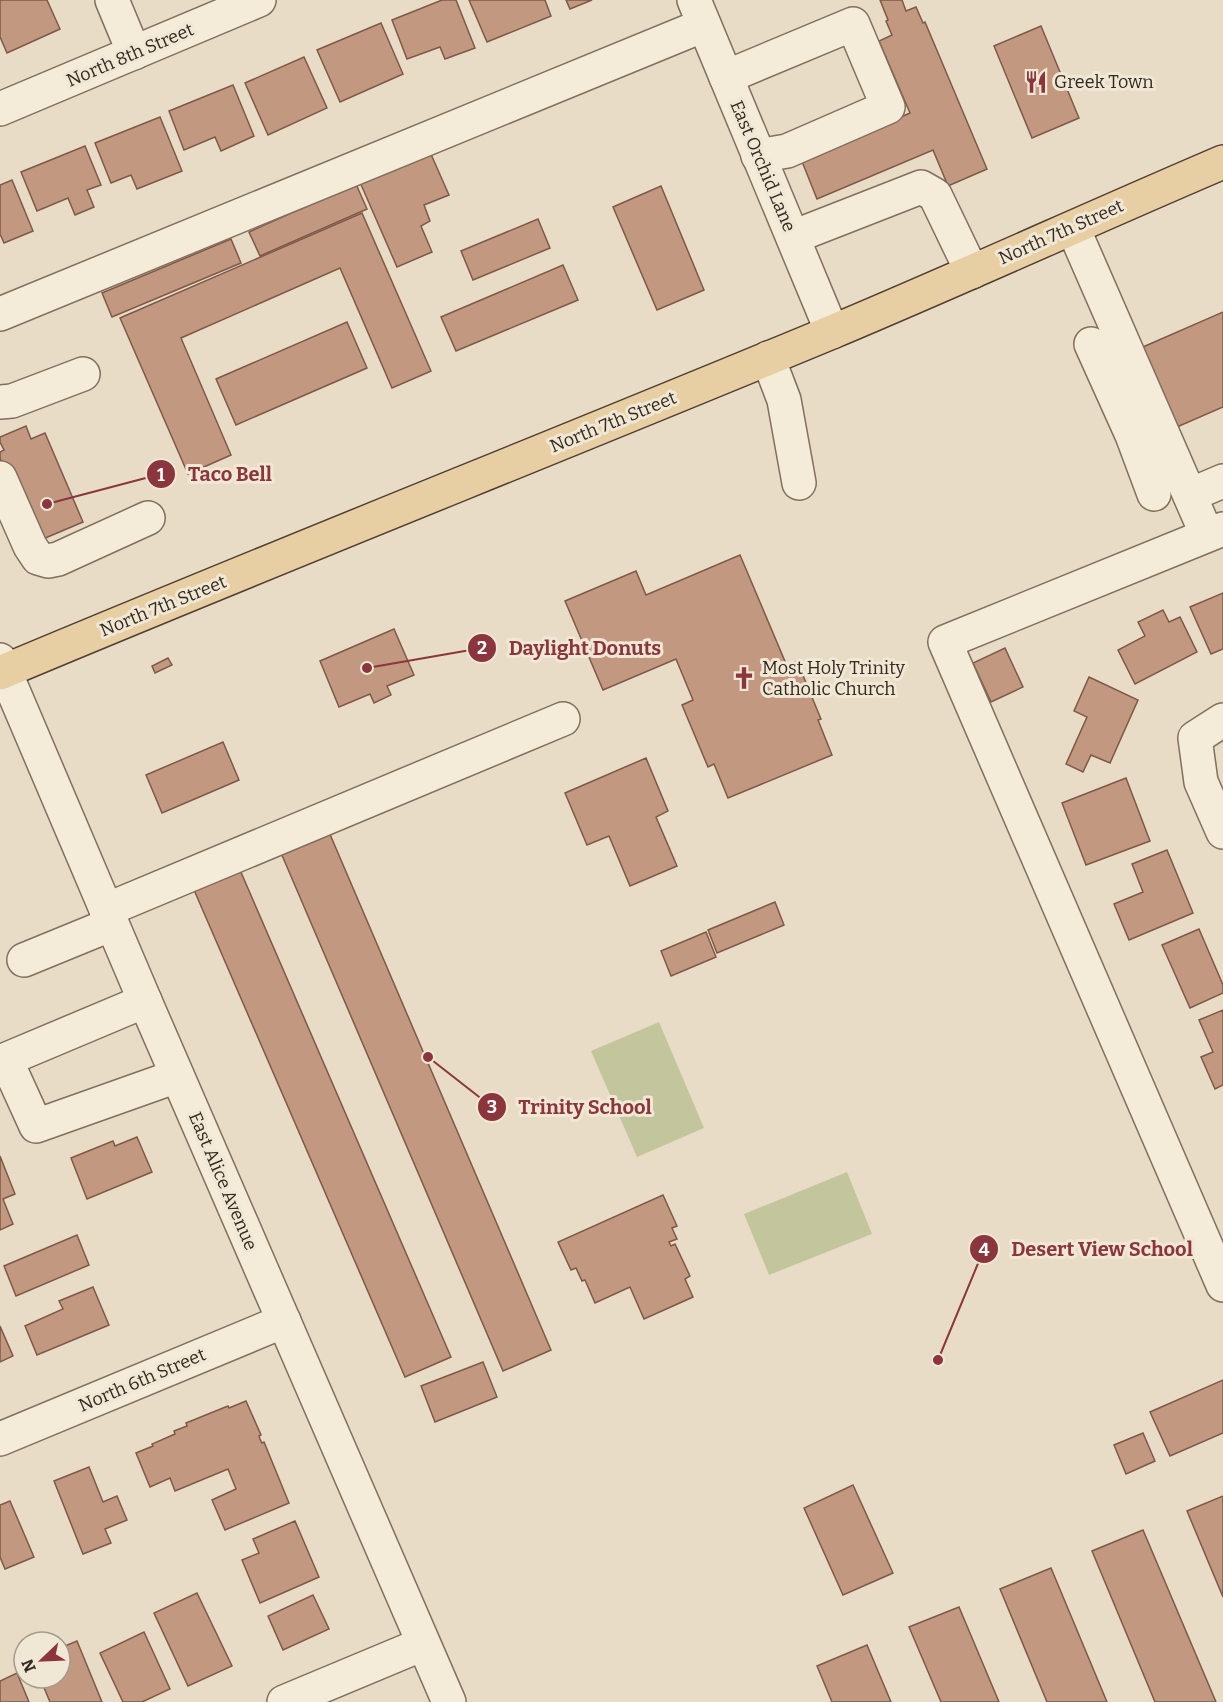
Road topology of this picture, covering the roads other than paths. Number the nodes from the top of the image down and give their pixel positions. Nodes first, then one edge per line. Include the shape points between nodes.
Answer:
1 (112, 0) edge
2 (259, 0) edge
3 (699, 12) edge
4 (134, 53) junction
5 (726, 77) junction
6 (0, 109) edge
7 (758, 156) junction
8 (1223, 162) edge
9 (1073, 228) junction
10 (793, 237) junction
11 (972, 272) junction
12 (0, 314) edge
13 (832, 332) junction
14 (1091, 344) dead end
15 (768, 358) junction
16 (83, 374) dead end
17 (0, 402) edge
18 (0, 478) edge
19 (1223, 481) edge
20 (799, 483) dead end
21 (1154, 494) dead end
22 (1190, 495) junction
23 (148, 518) dead end
24 (1215, 532) edge
25 (2, 668) edge
26 (563, 719) dead end
27 (1223, 720) edge
28 (1223, 832) edge
29 (109, 917) junction
30 (24, 960) dead end
31 (145, 1001) junction
32 (3, 1061) edge
33 (177, 1076) junction
34 (1223, 1286) edge
35 (284, 1322) junction
36 (0, 1439) edge
37 (423, 1644) junction
38 (284, 1702) edge
39 (448, 1702) edge

1 - 4 street
2 - 4 street, North 8th Street
3 - 5 street, East Orchid Lane
3 - 12 street
4 - 6 street, North 8th Street
5 - 7 street, East Orchid Lane
5 - 7 street via 853,24 888,107 787,151
7 - 10 street, East Orchid Lane
8 - 9 main road, North 7th Street
9 - 11 main road, North 7th Street
9 - 22 street
10 - 11 street via 921,187 935,195
10 - 13 street, East Orchid Lane
11 - 13 main road, North 7th Street
13 - 15 main road, North 7th Street
14 - 21 street
15 - 20 street via 784,400
15 - 25 main road, North 7th Street
16 - 17 street
18 - 23 street via 30,546 38,558 48,561
19 - 22 street
22 - 24 street
24 - 34 street via 945,642
25 - 29 street, East Alice Avenue
26 - 29 street
27 - 28 street via 1195,738 1201,782
29 - 30 street
29 - 31 street, East Alice Avenue
31 - 32 street
31 - 33 street, East Alice Avenue
32 - 33 street via 36,1126
33 - 35 street, East Alice Avenue
35 - 36 street, North 6th Street
35 - 37 street, East Alice Avenue
37 - 38 street
37 - 39 street, East Alice Avenue

